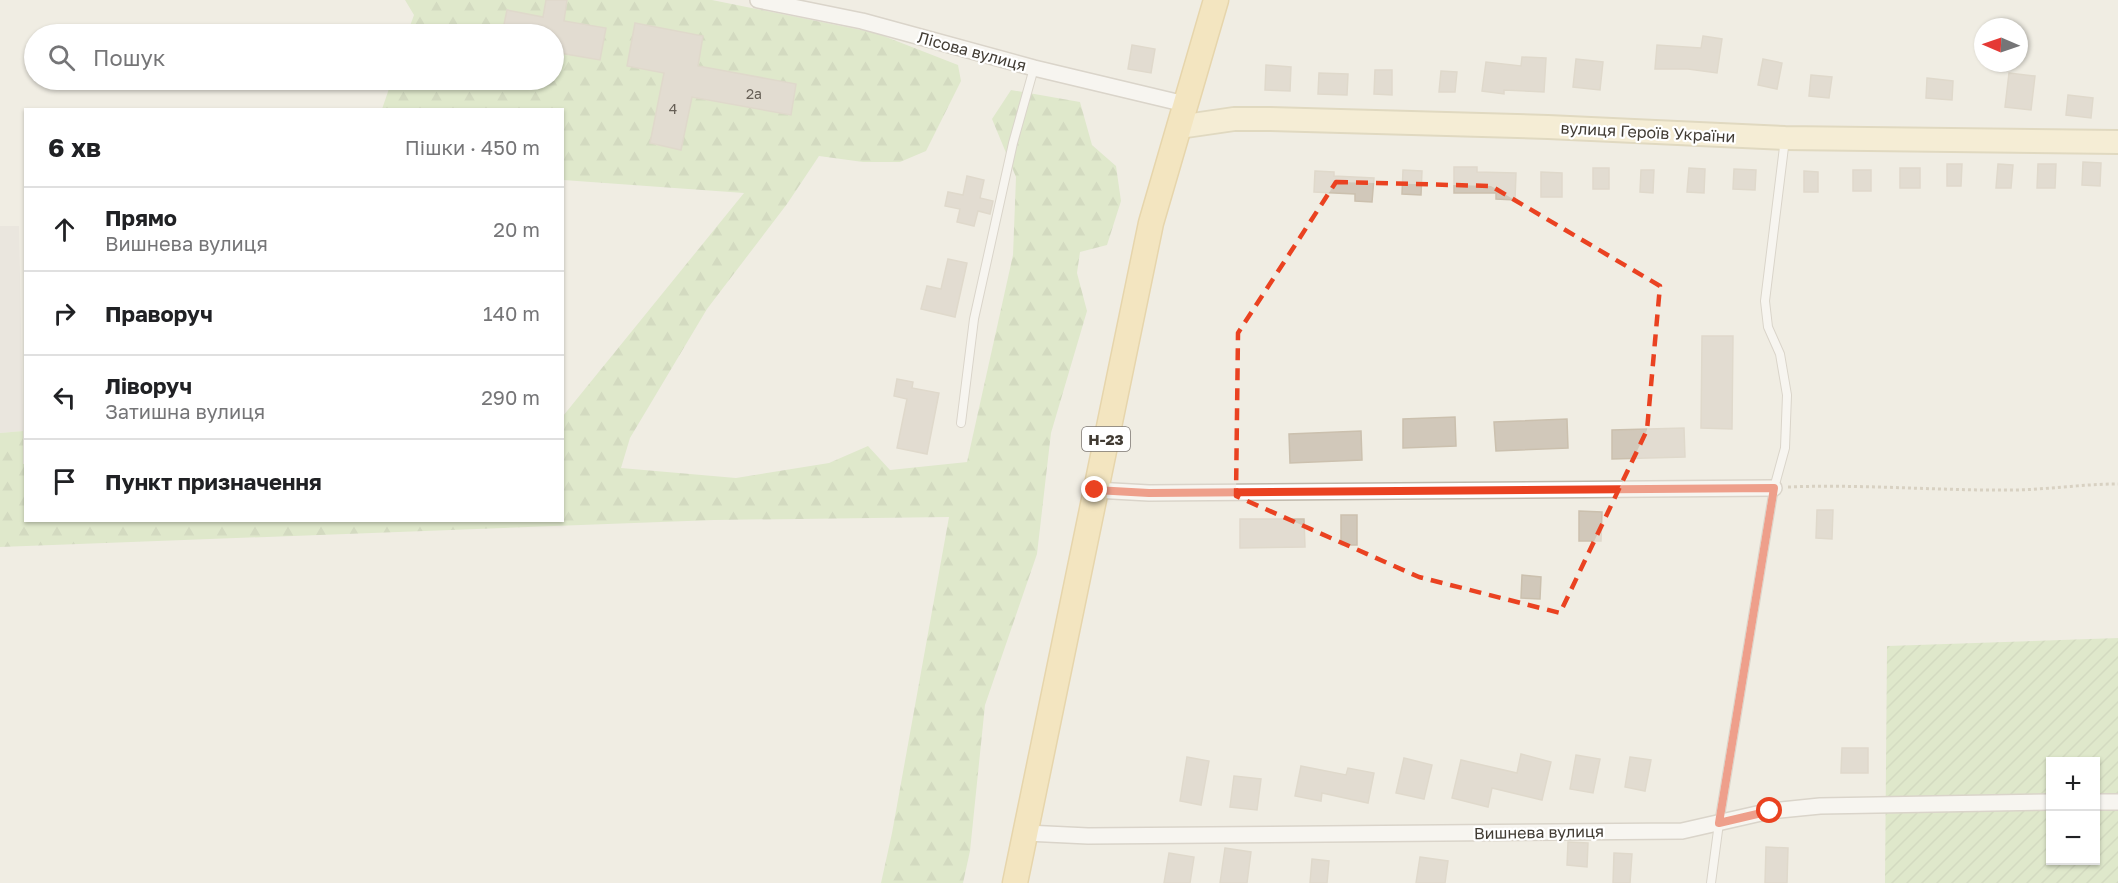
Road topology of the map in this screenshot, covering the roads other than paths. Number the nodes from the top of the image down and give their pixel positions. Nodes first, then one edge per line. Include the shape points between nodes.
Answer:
1 (758, 0) edge
2 (1216, 0) edge
3 (797, 4) edge
4 (1034, 68) junction
5 (1182, 115) junction
6 (1785, 138) junction
7 (2118, 142) edge
8 (961, 423) dead end
9 (1774, 488) junction
10 (1095, 490) junction
11 (2046, 802) edge
12 (2100, 802) edge
13 (2118, 802) edge
14 (1719, 823) junction
15 (1026, 833) junction
16 (1015, 883) edge
17 (1711, 883) edge

1 - 3 street, Лісова вулиця
2 - 5 main road, Н-23
3 - 4 street, Лісова вулиця
4 - 5 street, Лісова вулиця
4 - 8 lane via 974,319
5 - 6 street, вулиця Героїв України
5 - 10 main road, Н-23 via 1151,224
6 - 7 street, вулиця Героїв України
6 - 9 lane via 1765,301 1768,327 1780,354 1787,395 1785,448
9 - 10 street via 1149,493
9 - 14 lane
10 - 15 main road, Н-23
11 - 14 street, Вишнева вулиця via 1820,806 1770,811
12 - 13 street
14 - 15 street, Вишнева вулиця via 1682,831 1088,836
14 - 17 lane
15 - 16 main road, Н-23

